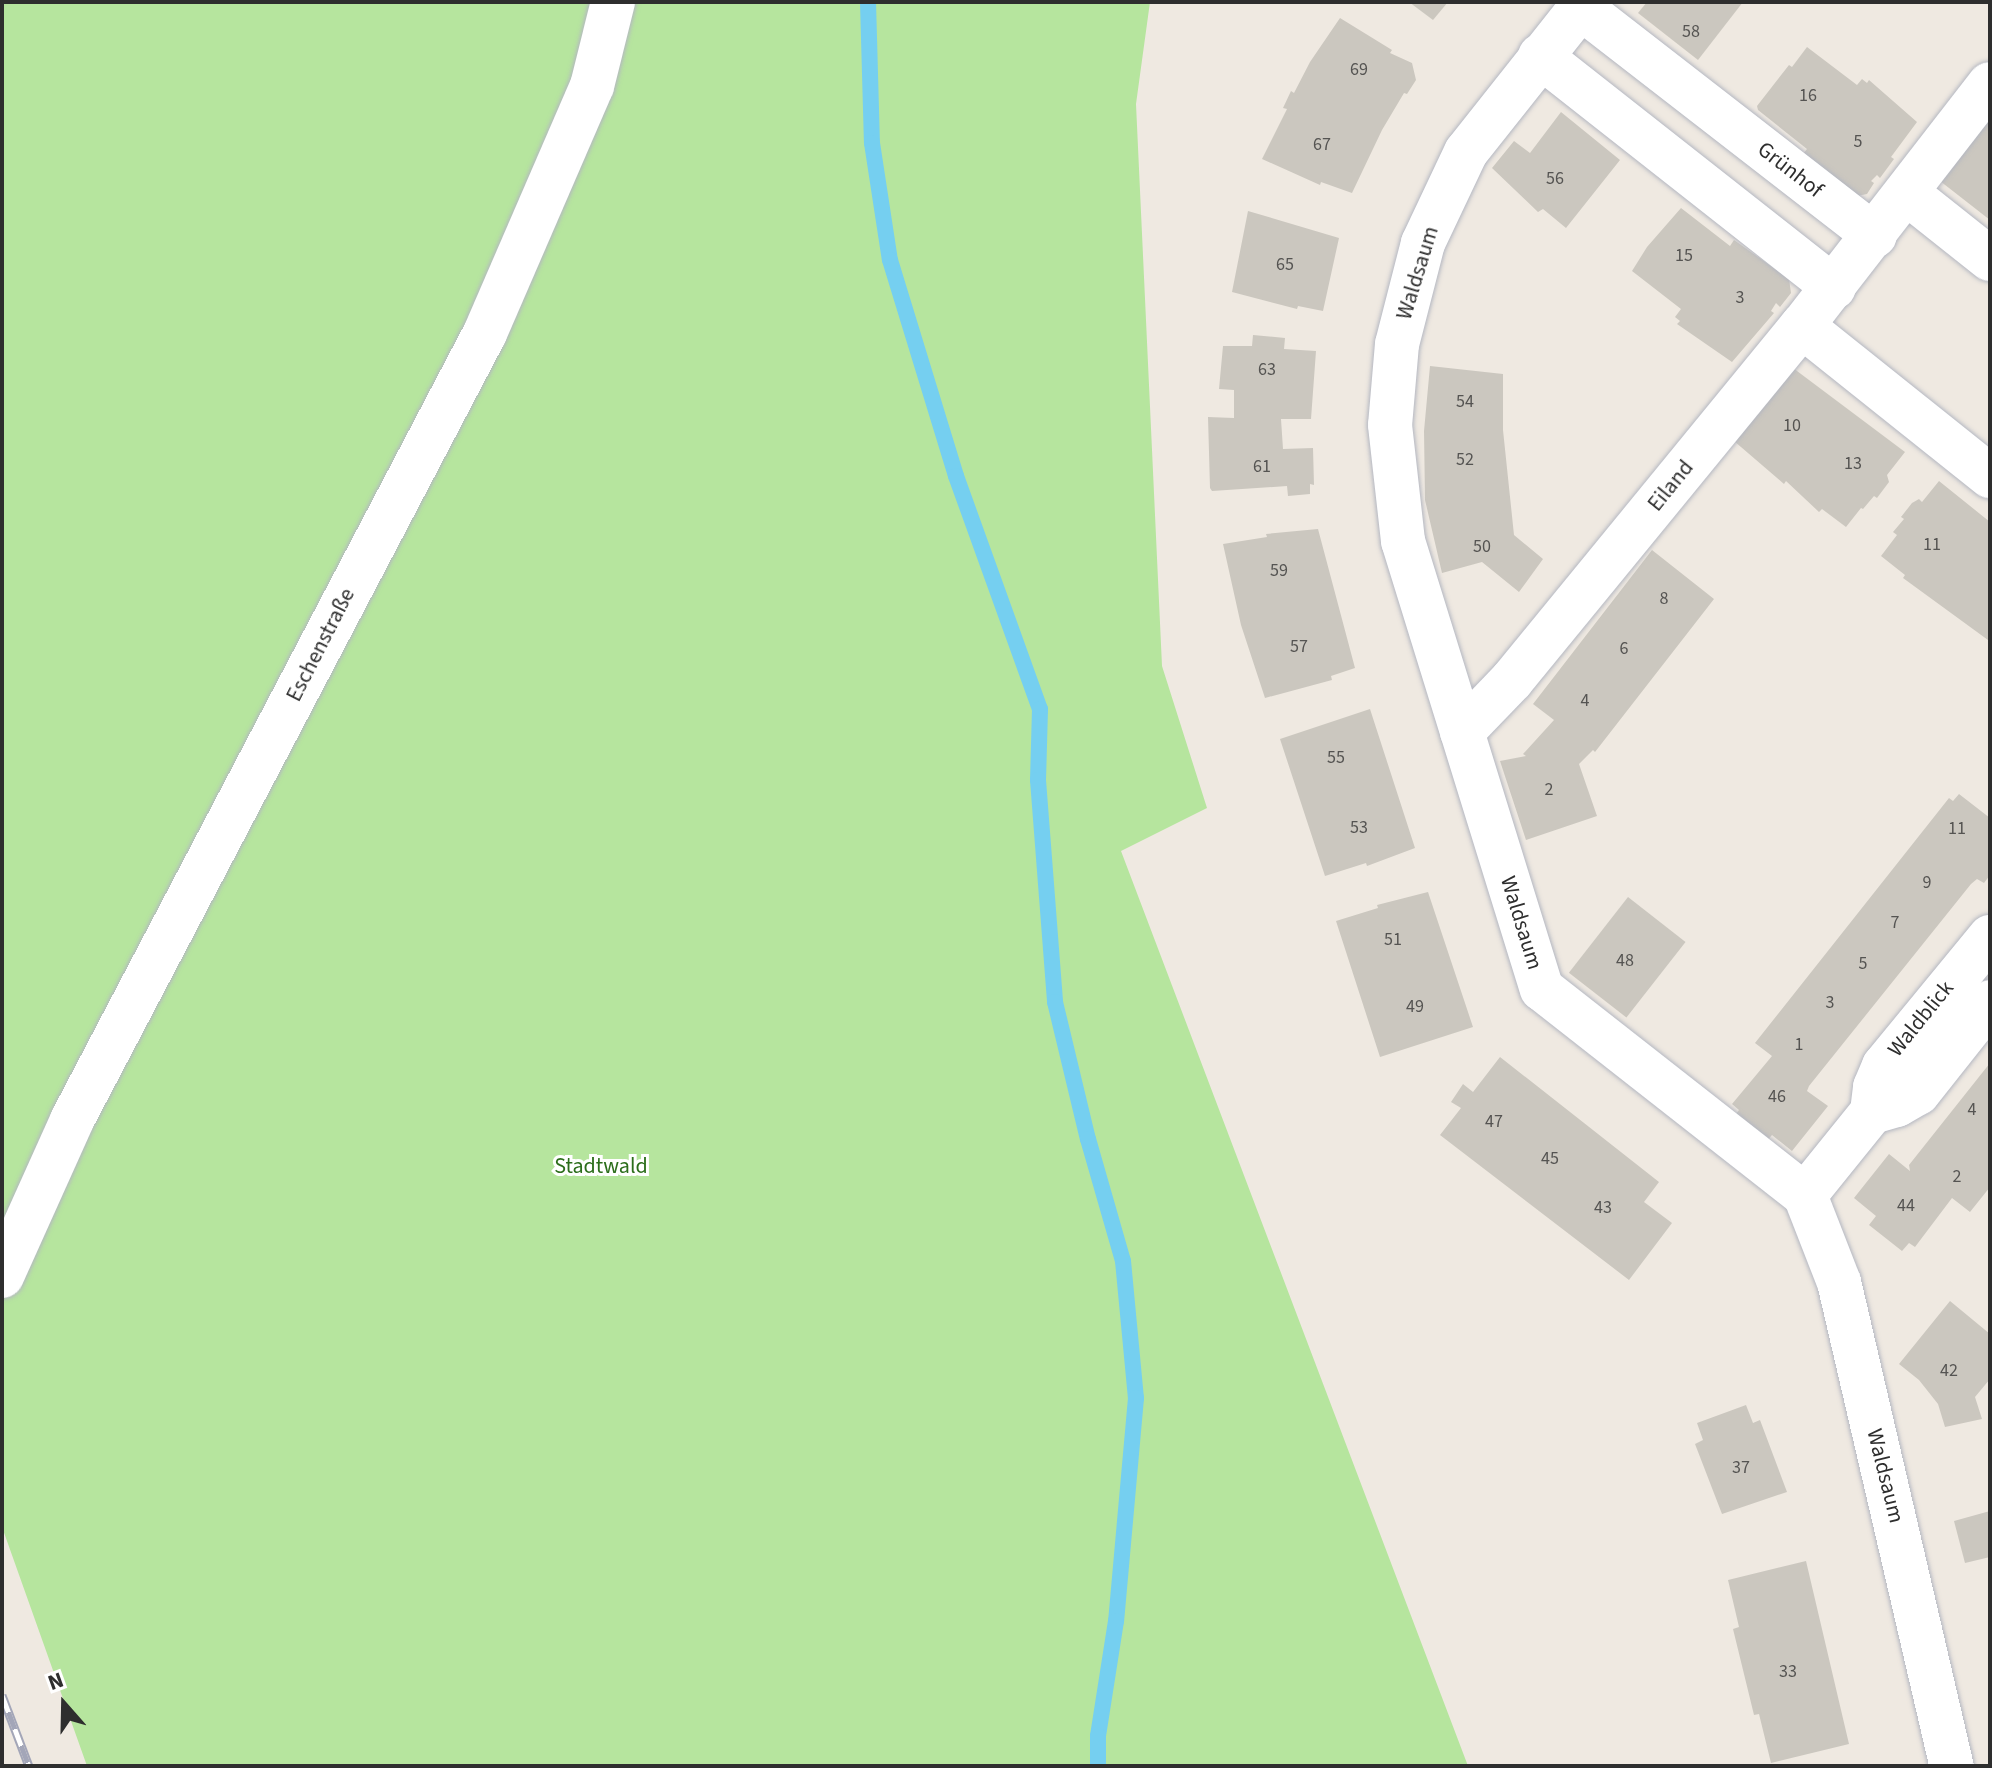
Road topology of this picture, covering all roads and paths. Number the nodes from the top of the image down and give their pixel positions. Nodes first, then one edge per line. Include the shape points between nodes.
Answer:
1 (613, 2) edge
2 (1582, 4) edge
3 (1540, 56) junction
4 (1990, 84) edge
5 (1908, 194) junction
6 (1875, 236) junction
7 (1990, 259) edge
8 (1834, 287) junction
9 (1802, 326) junction
10 (1990, 476) edge
11 (1462, 732) junction
12 (1990, 937) edge
13 (1990, 1002) edge
14 (1872, 1112) junction
15 (1805, 1195) junction
16 (2, 1276) edge
17 (1952, 1766) edge

1 - 16 street, Eschenstraße via 592,86 485,333 72,1120
2 - 3 street, Waldsaum
2 - 6 street, Grünhof
3 - 8 street
3 - 11 street, Waldsaum via 1466,152 1423,243 1397,344 1390,425 1403,541
4 - 5 street
5 - 6 street
5 - 7 street
6 - 8 street, Eiland
8 - 9 street, Eiland
9 - 10 street
9 - 11 street, Eiland via 1512,680
11 - 15 street, Waldsaum via 1542,989
12 - 14 street, Waldblick via 1884,1066
13 - 14 street, Waldblick via 1918,1093
14 - 15 street, Waldblick
15 - 17 street, Waldsaum via 1839,1282

